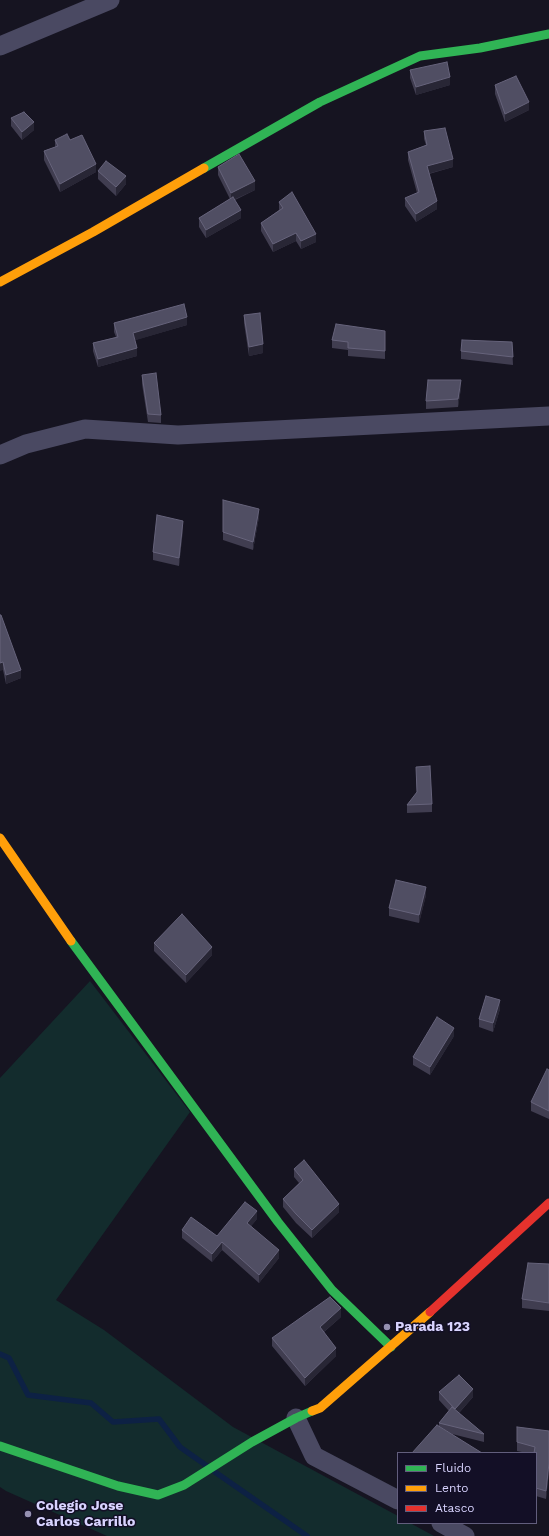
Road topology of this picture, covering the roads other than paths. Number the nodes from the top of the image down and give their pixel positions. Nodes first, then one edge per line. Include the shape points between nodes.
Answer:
1 (110, 0) edge
2 (549, 34) edge
3 (0, 46) edge
4 (0, 282) edge
5 (549, 416) edge
6 (0, 455) edge
7 (0, 838) edge
8 (549, 1203) edge
9 (391, 1347) junction
10 (296, 1418) junction
11 (0, 1446) edge
12 (397, 1499) edge
13 (443, 1524) edge
14 (466, 1536) edge

1 - 3 street
2 - 4 street via 480,48 420,56 320,102 93,232
5 - 6 street via 178,435 85,430 26,444
7 - 9 street via 82,957 278,1222 332,1290
8 - 9 street
9 - 10 street via 320,1408
10 - 11 street via 184,1485 158,1495 118,1486
10 - 12 street via 314,1456
13 - 14 street

